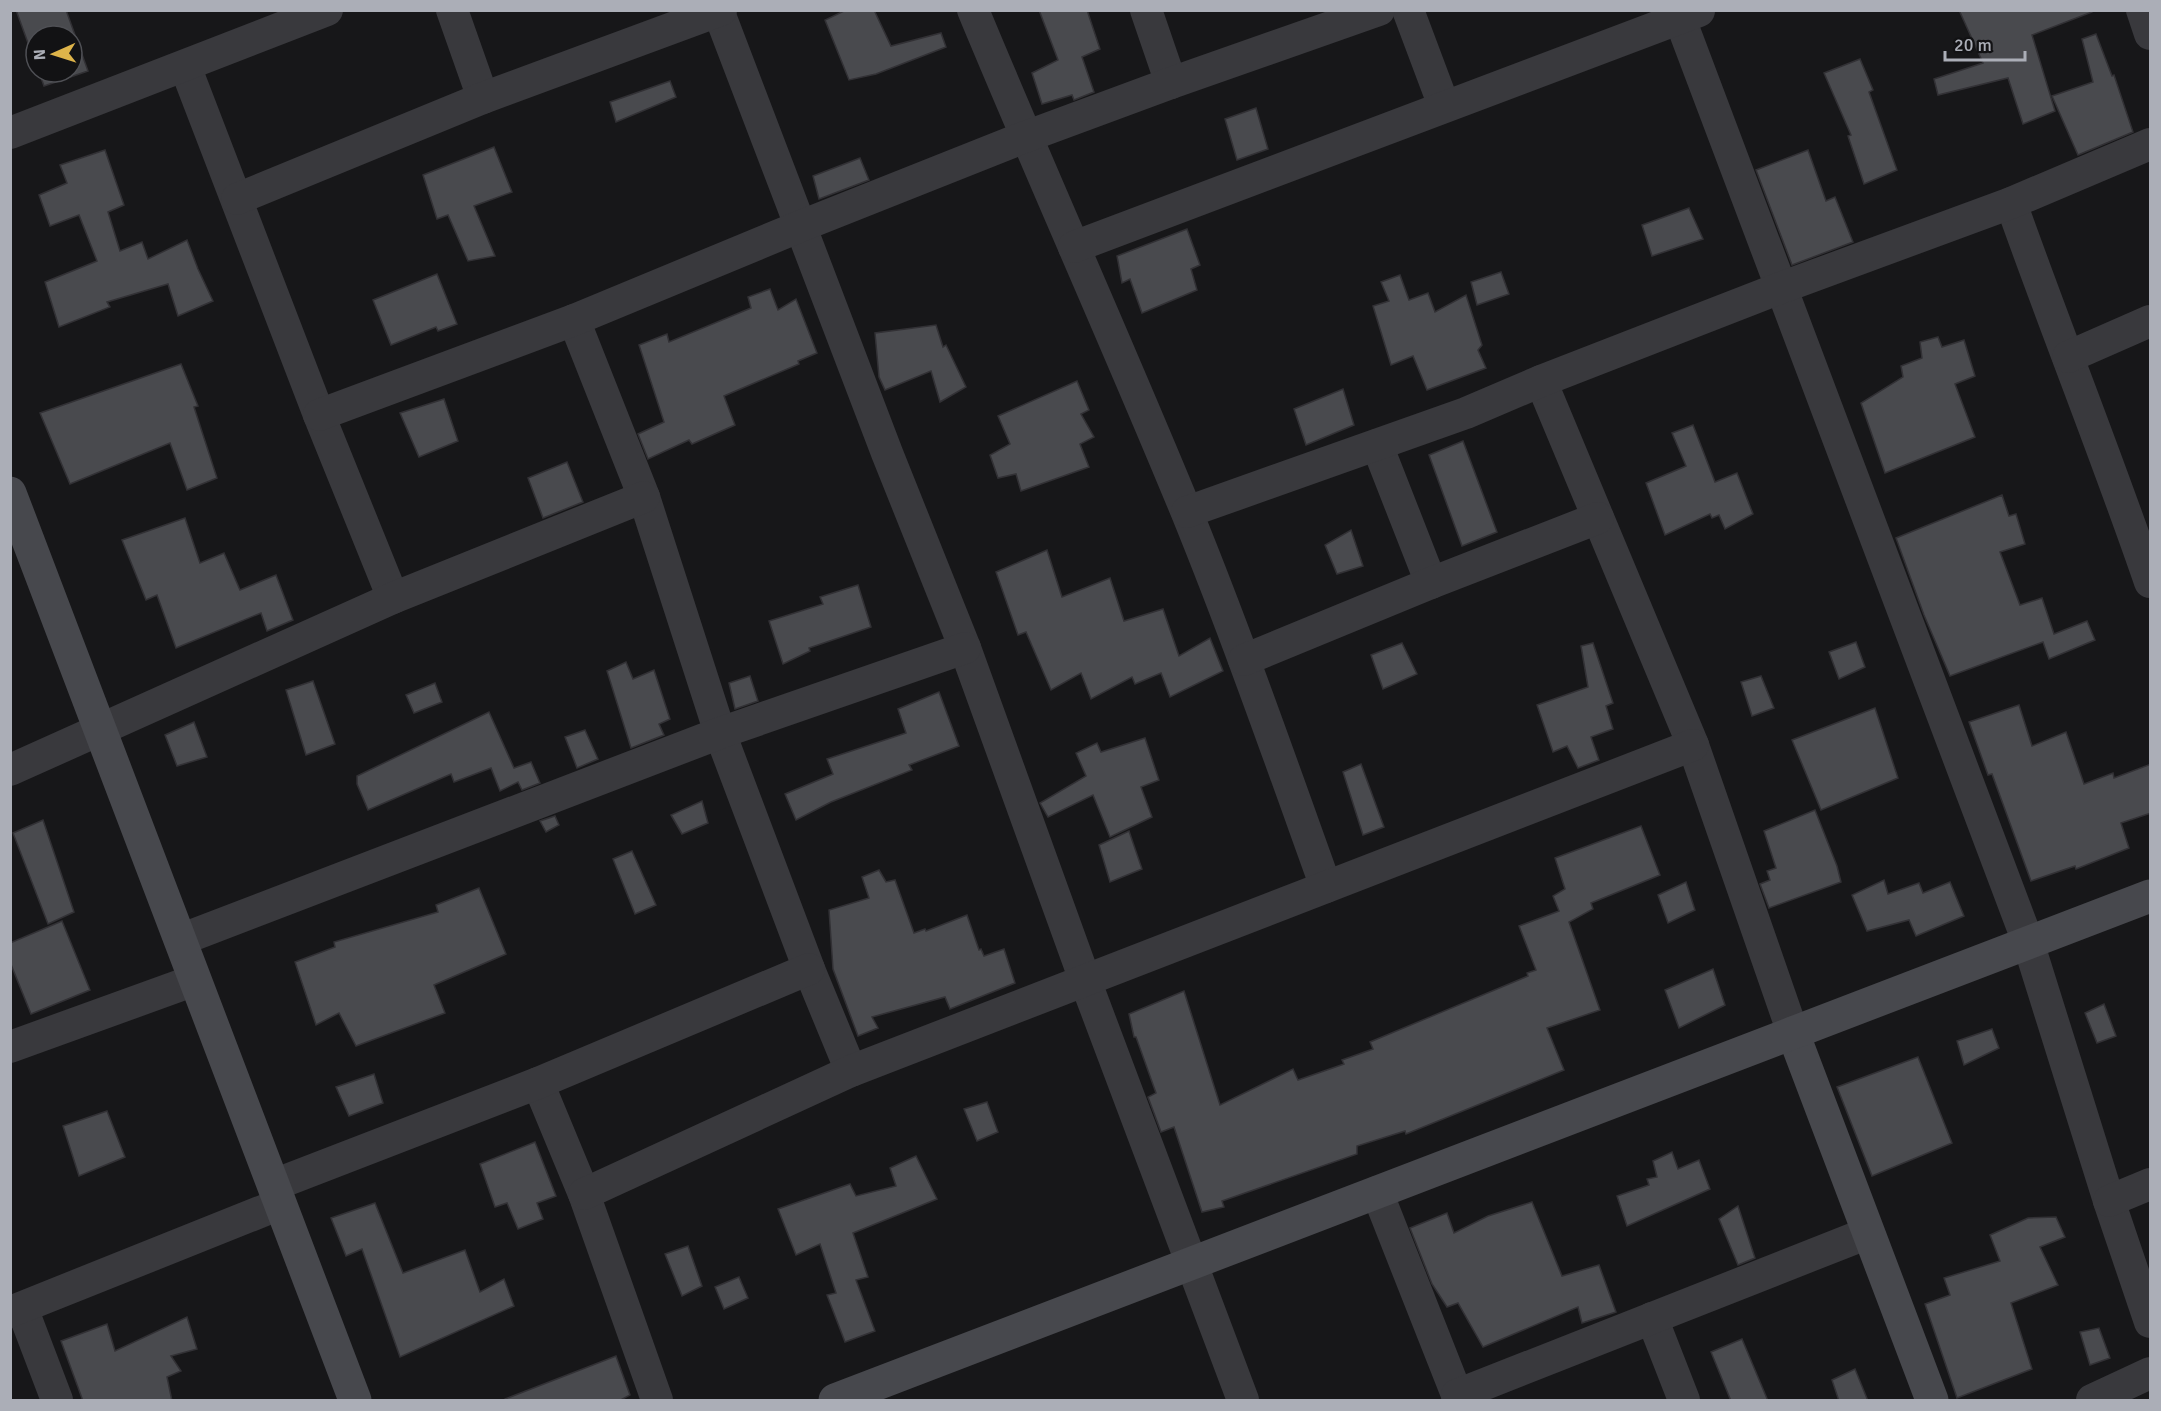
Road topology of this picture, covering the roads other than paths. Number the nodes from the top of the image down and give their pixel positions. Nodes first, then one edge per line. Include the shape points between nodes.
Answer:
1 (327, 10) edge
2 (452, 10) edge
3 (973, 10) edge
4 (1146, 10) edge
5 (1379, 10) edge
6 (1408, 10) edge
7 (2142, 10) edge
8 (719, 11) edge
9 (1690, 15) edge
10 (2151, 34) edge
11 (185, 66) junction
12 (1171, 83) junction
13 (483, 98) junction
14 (1444, 106) junction
15 (10, 133) edge
16 (1025, 137) junction
17 (2151, 144) edge
18 (237, 199) junction
19 (2011, 203) junction
20 (801, 226) junction
21 (1074, 247) junction
22 (1783, 287) junction
23 (574, 320) junction
24 (2151, 321) edge
25 (2068, 357) junction
26 (1541, 381) junction
27 (319, 415) junction
28 (1377, 445) junction
29 (10, 493) edge
30 (644, 497) junction
31 (1186, 512) junction
32 (1598, 518) junction
33 (2151, 582) edge
34 (1431, 583) junction
35 (393, 598) junction
36 (965, 648) junction
37 (1244, 660) junction
38 (100, 729) junction
39 (720, 733) junction
40 (1693, 746) junction
41 (10, 771) edge
42 (1326, 887) junction
43 (2151, 896) edge
44 (180, 940) junction
45 (2028, 942) junction
46 (809, 969) junction
47 (195, 980) junction
48 (1085, 980) junction
49 (1793, 1033) junction
50 (10, 1047) edge
51 (851, 1071) junction
52 (537, 1083) junction
53 (2151, 1184) edge
54 (1377, 1192) junction
55 (584, 1194) junction
56 (277, 1195) junction
57 (2109, 1201) junction
58 (1868, 1233) junction
59 (1193, 1263) junction
60 (16, 1310) edge
61 (1652, 1318) junction
62 (2151, 1322) edge
63 (2151, 1373) edge
64 (1458, 1398) edge
65 (54, 1400) edge
66 (355, 1401) edge
67 (657, 1401) edge
68 (835, 1401) edge
69 (1243, 1401) edge
70 (1684, 1401) edge
71 (1932, 1401) edge
72 (2092, 1401) edge

1 - 11 street
2 - 13 street
3 - 16 street
4 - 12 street
5 - 12 street
6 - 14 street
7 - 10 street
8 - 13 street
8 - 20 street
9 - 14 street
9 - 22 street
11 - 15 street
11 - 18 street
12 - 16 street
13 - 18 street
14 - 21 street
16 - 20 street
16 - 21 street
17 - 19 street
18 - 27 street
19 - 22 street
19 - 25 street
20 - 23 street
20 - 36 street
21 - 31 street
22 - 26 street
22 - 45 street
23 - 27 street
23 - 30 street
24 - 25 street
25 - 33 street
26 - 28 street
26 - 32 street
27 - 35 street
28 - 31 street
28 - 34 street
29 - 38 street
30 - 35 street
30 - 39 street
31 - 37 street
32 - 34 street
32 - 40 street
34 - 37 street
35 - 38 street
36 - 39 street
36 - 48 street
37 - 42 street
38 - 41 street
38 - 44 street
39 - 44 street
39 - 46 street
40 - 42 street
40 - 49 street
42 - 48 street
43 - 45 street
44 - 47 street
45 - 49 street
45 - 57 street
46 - 51 street
46 - 52 street
47 - 50 street
47 - 56 street
48 - 51 street
48 - 59 street
49 - 54 street
49 - 58 street
51 - 55 street
52 - 55 street
52 - 56 street
53 - 57 street
54 - 59 street
54 - 64 street
55 - 67 street
56 - 60 street
56 - 66 street
57 - 62 street
58 - 61 street
58 - 71 street
59 - 68 street
59 - 69 street
60 - 65 street
61 - 64 street
61 - 70 street
63 - 72 street

